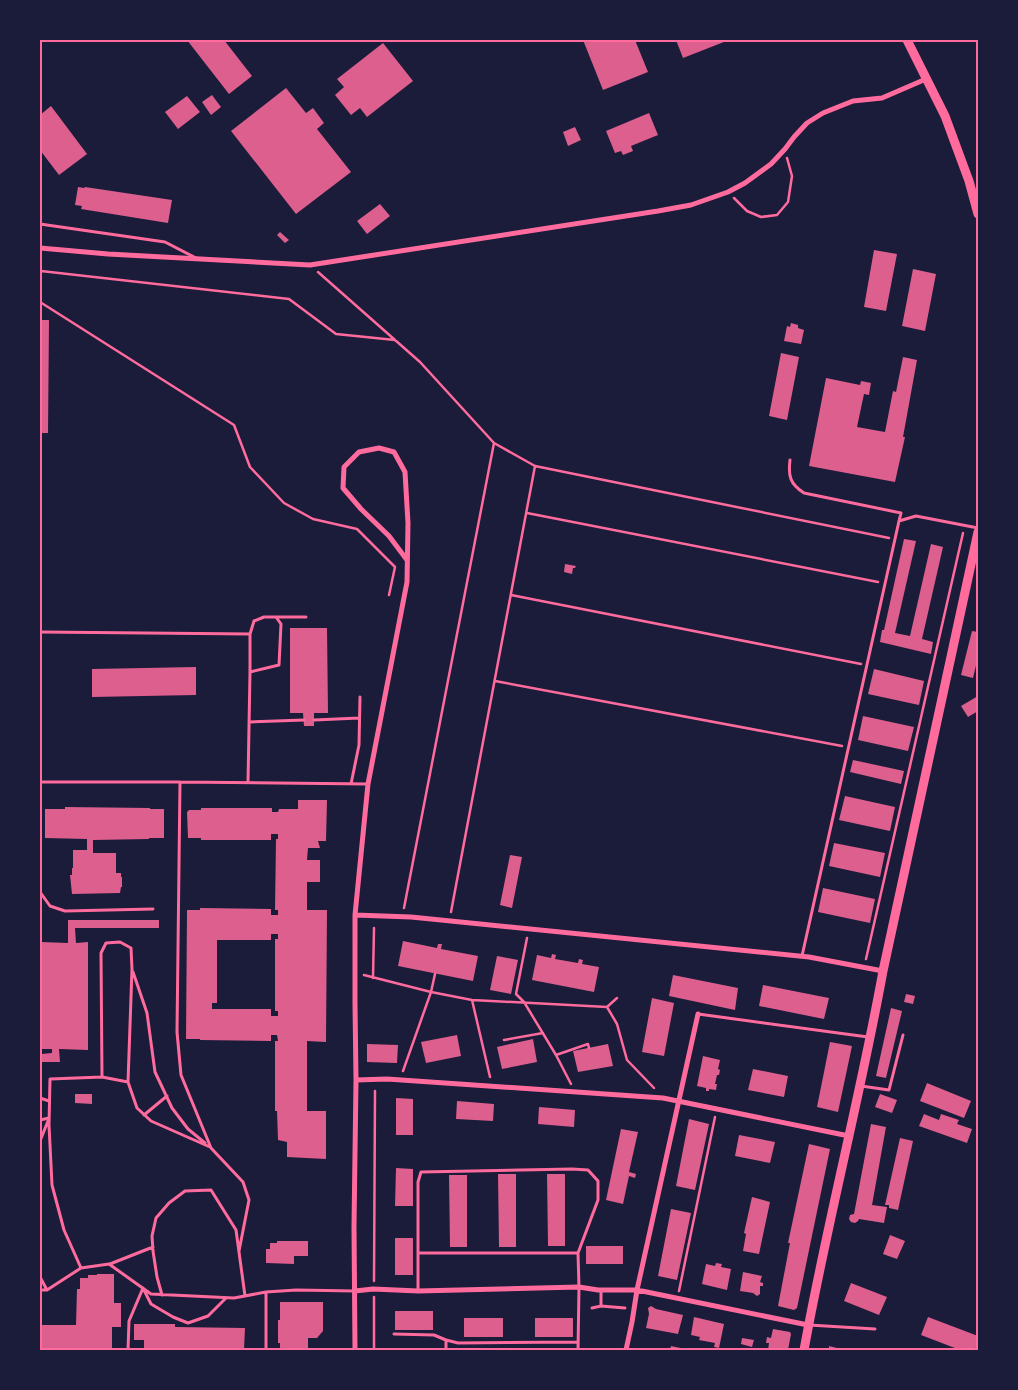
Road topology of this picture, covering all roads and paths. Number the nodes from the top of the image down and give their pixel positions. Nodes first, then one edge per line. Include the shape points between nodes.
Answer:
1 (907, 40) edge
2 (926, 79) junction
3 (785, 149) junction
4 (728, 192) junction
5 (978, 214) edge
6 (40, 224) edge
7 (40, 248) edge
8 (199, 259) junction
9 (310, 265) junction
10 (40, 280) edge
11 (40, 302) edge
12 (395, 340) junction
13 (494, 443) junction
14 (790, 460) dead end
15 (535, 466) junction
16 (527, 513) junction
17 (900, 521) junction
18 (964, 526) junction
19 (978, 530) edge
20 (895, 540) junction
21 (407, 560) junction
22 (886, 583) junction
23 (389, 595) dead end
24 (511, 595) junction
25 (306, 617) dead end
26 (276, 618) junction
27 (40, 632) edge
28 (250, 634) junction
29 (867, 665) junction
30 (250, 672) junction
31 (495, 681) junction
32 (360, 697) dead end
33 (360, 718) junction
34 (304, 720) dead end
35 (314, 720) dead end
36 (249, 722) junction
37 (849, 747) junction
38 (40, 782) edge
39 (180, 782) junction
40 (248, 782) junction
41 (350, 784) junction
42 (368, 784) junction
43 (40, 892) edge
44 (153, 909) dead end
45 (355, 915) junction
46 (403, 916) junction
47 (449, 921) junction
48 (374, 928) dead end
49 (529, 929) junction
50 (802, 956) junction
51 (864, 968) junction
52 (132, 969) junction
53 (883, 971) junction
54 (355, 973) junction
55 (436, 974) dead end
56 (373, 978) junction
57 (431, 992) junction
58 (616, 998) dead end
59 (472, 1000) junction
60 (524, 1002) junction
61 (607, 1007) junction
62 (698, 1014) joint
63 (543, 1033) junction
64 (903, 1035) dead end
65 (871, 1037) junction
66 (504, 1040) dead end
67 (589, 1048) dead end
68 (556, 1055) junction
69 (102, 1077) junction
70 (356, 1080) junction
71 (400, 1080) junction
72 (128, 1082) junction
73 (492, 1086) junction
74 (860, 1086) junction
75 (376, 1091) dead end
76 (575, 1092) junction
77 (167, 1096) junction
78 (40, 1098) edge
79 (663, 1098) junction
80 (679, 1100) junction
81 (49, 1101) junction
82 (717, 1109) junction
83 (144, 1115) junction
84 (49, 1118) junction
85 (40, 1120) edge
86 (849, 1136) junction
87 (40, 1141) edge
88 (211, 1148) junction
89 (153, 1247) junction
90 (239, 1251) junction
91 (418, 1252) junction
92 (578, 1253) junction
93 (109, 1264) junction
94 (81, 1268) junction
95 (40, 1277) edge
96 (579, 1287) junction
97 (143, 1288) junction
98 (373, 1289) junction
99 (40, 1290) edge
100 (47, 1290) junction
101 (418, 1290) junction
102 (601, 1290) junction
103 (637, 1290) junction
104 (355, 1291) junction
105 (266, 1292) junction
106 (162, 1295) junction
107 (245, 1296) junction
108 (226, 1298) junction
109 (678, 1298) junction
110 (601, 1306) junction
111 (592, 1308) dead end
112 (625, 1308) dead end
113 (808, 1325) junction
114 (875, 1329) dead end
115 (394, 1334) dead end
116 (446, 1340) junction
117 (578, 1342) junction
118 (128, 1350) edge
119 (266, 1350) edge
120 (355, 1350) edge
121 (374, 1350) edge
122 (446, 1350) edge
123 (578, 1350) edge
124 (626, 1350) edge
125 (804, 1350) edge

1 - 2 street
2 - 3 street via 882,98 853,101 824,113 807,123
2 - 5 street via 945,116
3 - 4 street via 771,164
3 - 4 path via 792,176 788,202 777,215 761,217 747,211
4 - 9 street via 658,211
6 - 8 lane via 165,242
7 - 8 street
8 - 9 street
9 - 12 path
10 - 12 path via 41,272 289,300 336,334
11 - 23 path via 234,424 250,468 284,504 313,519 357,529 395,567
12 - 13 path via 420,362
13 - 15 path
13 - 46 path
14 - 17 lane via 788,472 791,480 804,493 901,513
15 - 16 path
15 - 20 path
16 - 22 path
16 - 24 path
17 - 18 lane via 916,516
17 - 20 lane
18 - 19 lane
18 - 51 path
19 - 53 street
20 - 22 lane
21 - 21 street via 405,472 394,452 379,448 359,452 344,467 343,488
21 - 42 street via 408,582
22 - 29 lane
24 - 29 path
24 - 31 path
25 - 26 lane
26 - 28 lane via 264,617 254,621
26 - 30 lane via 282,624 278,665
27 - 28 lane
28 - 30 lane
29 - 37 lane
30 - 36 lane
31 - 37 path
31 - 47 path
32 - 33 lane
33 - 35 lane
33 - 41 lane via 359,745
34 - 36 lane
36 - 40 lane
37 - 50 lane
38 - 39 lane
39 - 40 lane
39 - 88 lane via 176,1032 181,1075
40 - 41 lane
41 - 42 lane
42 - 45 street
43 - 44 lane via 50,906 65,911
45 - 46 street
45 - 54 street
46 - 47 street
47 - 49 street
48 - 56 path
49 - 50 street
49 - 60 path via 516,994
50 - 51 street
51 - 53 street
52 - 69 lane via 131,948 120,942 106,943 101,953
52 - 72 lane
52 - 77 lane via 147,1014 155,1072
53 - 65 street
54 - 56 path
54 - 70 street
55 - 57 path
56 - 57 path
57 - 59 path
57 - 71 path
58 - 61 path
59 - 60 path
59 - 73 path
60 - 61 path
60 - 63 path
61 - 79 path via 617,1024 627,1060
62 - 65 lane
62 - 80 street
63 - 66 path
63 - 68 path
64 - 74 lane via 889,1090
65 - 74 street
67 - 68 path via 588,1044
68 - 76 path
69 - 72 lane
69 - 81 lane via 50,1079
70 - 71 street
70 - 104 street
71 - 73 street
72 - 83 lane via 137,1108
73 - 76 street
74 - 86 street
75 - 98 path
76 - 79 street
77 - 83 lane
77 - 88 lane via 188,1129
78 - 81 lane
79 - 80 street
80 - 82 street
80 - 103 street
81 - 84 lane
82 - 86 street
82 - 109 path
83 - 88 lane
84 - 85 lane
84 - 87 lane
84 - 94 lane via 52,1185 64,1230
86 - 113 street
88 - 90 lane via 243,1182 249,1200
89 - 90 lane via 156,1218 169,1203 184,1191 211,1190 236,1230
89 - 93 lane
89 - 106 lane
90 - 107 lane
91 - 92 lane
91 - 92 lane via 418,1182 421,1172 572,1169 588,1170 598,1181 598,1200
91 - 101 lane
92 - 96 lane
93 - 94 lane
93 - 97 lane
94 - 100 lane
95 - 100 lane
96 - 101 street
96 - 102 street
96 - 117 lane
97 - 106 lane via 151,1294
97 - 108 lane via 151,1304 188,1323 208,1316
97 - 118 lane via 129,1322
98 - 101 street
98 - 104 street
98 - 121 path
99 - 100 lane
102 - 103 street
102 - 110 lane
103 - 109 street
103 - 124 street
104 - 105 lane
104 - 120 street
105 - 107 lane
105 - 119 lane
106 - 108 lane
107 - 108 lane
109 - 113 street
110 - 111 lane
110 - 112 lane
113 - 114 lane
113 - 125 street
115 - 116 lane via 434,1335
116 - 117 lane via 458,1343
116 - 122 lane
117 - 123 lane

